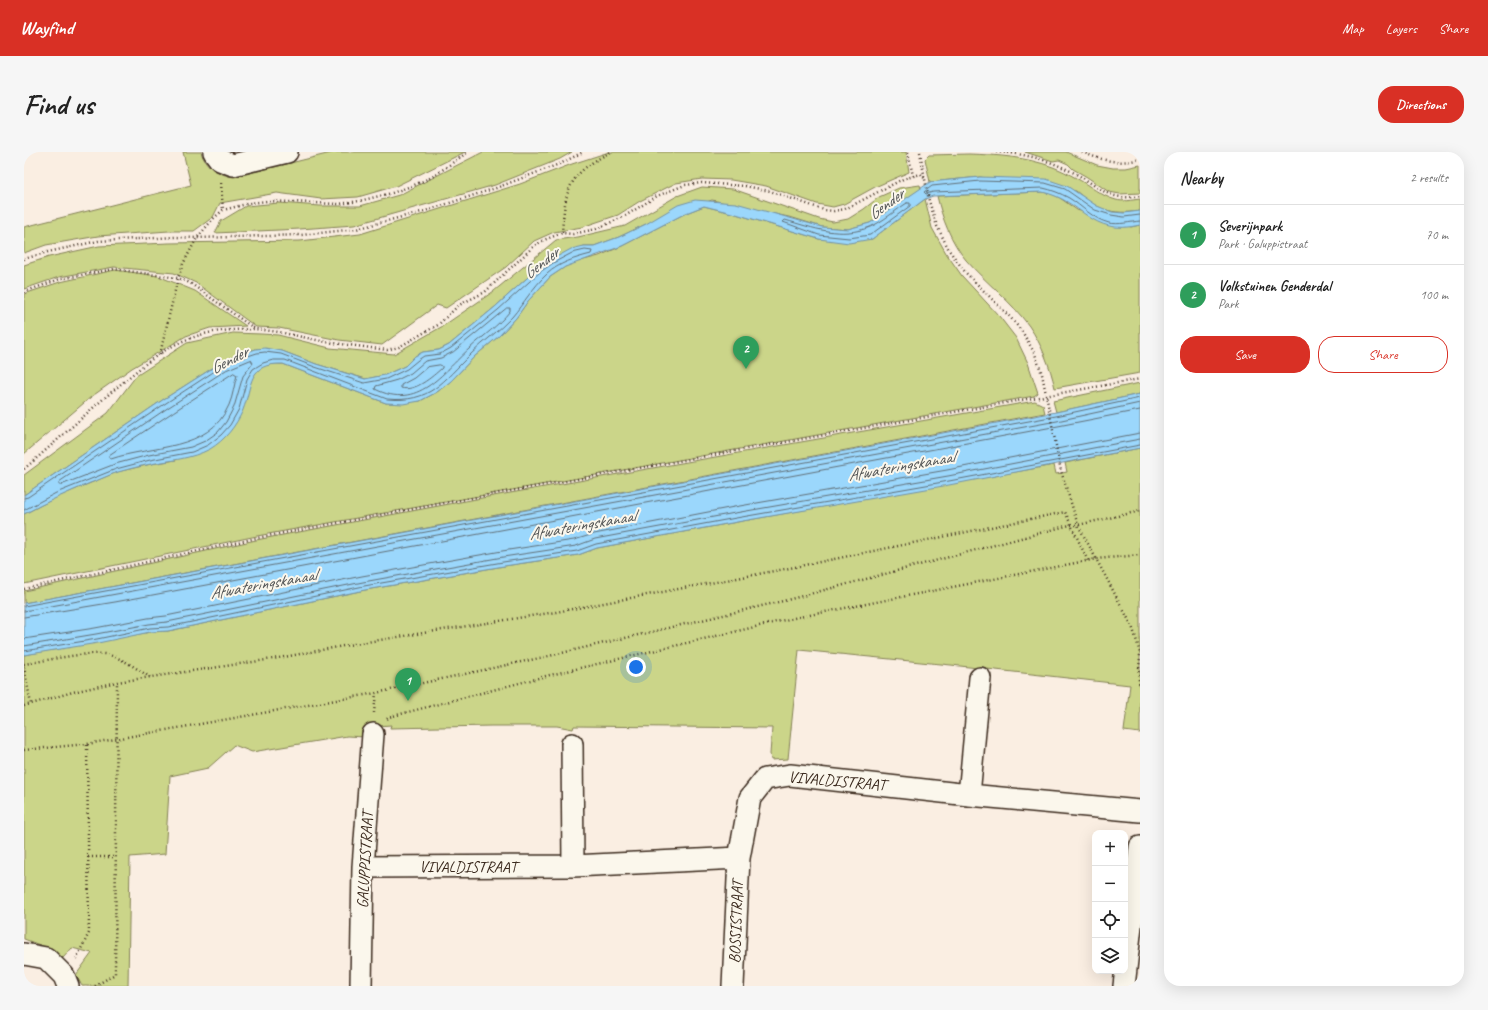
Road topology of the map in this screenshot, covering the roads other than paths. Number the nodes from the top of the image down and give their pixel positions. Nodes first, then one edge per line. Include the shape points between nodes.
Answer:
1 (214, 152) edge
2 (287, 152) edge
3 (980, 678) dead end
4 (373, 734) road end
5 (572, 744) dead end
6 (969, 795) junction
7 (1140, 811) edge
8 (1140, 847) edge
9 (739, 858) junction
10 (573, 866) junction
11 (363, 867) junction
12 (24, 954) edge
13 (66, 981) edge
14 (361, 986) edge
15 (733, 986) edge
16 (1124, 986) edge

1 - 2 street via 220,160 232,165
3 - 6 street
4 - 11 street, GALUPPISTRAAT
5 - 10 street
6 - 7 street, VIVALDISTRAAT
6 - 9 street, VIVALDISTRAAT via 790,774 765,780 750,798
8 - 16 street
9 - 10 street, VIVALDISTRAAT
9 - 15 street, BOSSISTRAAT
10 - 11 street, VIVALDISTRAAT
11 - 14 street, GALUPPISTRAAT
12 - 13 street via 46,958

